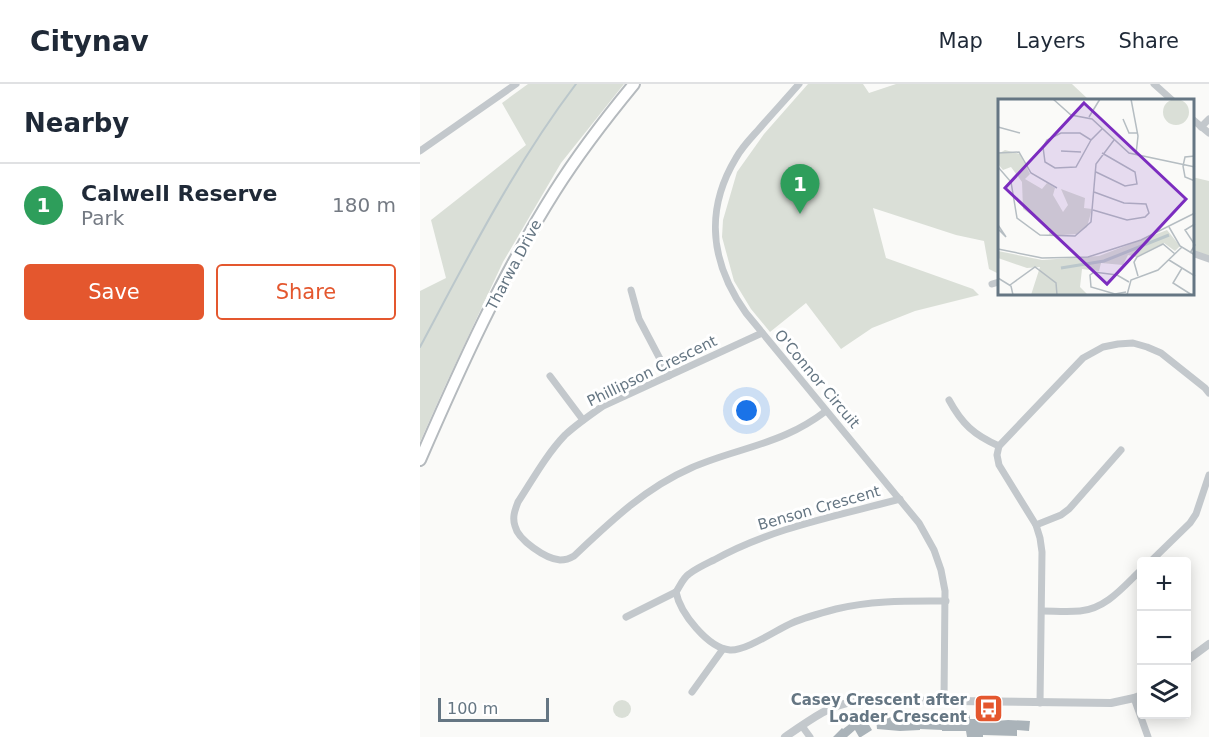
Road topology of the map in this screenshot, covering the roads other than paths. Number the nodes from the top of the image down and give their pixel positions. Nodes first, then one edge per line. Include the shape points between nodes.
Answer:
1 (516, 84) edge
2 (634, 84) edge
3 (799, 84) edge
4 (1155, 84) edge
5 (1171, 99) edge
6 (1209, 119) edge
7 (1194, 121) edge
8 (1201, 127) junction
9 (1209, 133) edge
10 (420, 151) edge
11 (1194, 253) edge
12 (1209, 259) edge
13 (631, 290) dead end
14 (762, 333) junction
15 (550, 376) dead end
16 (669, 376) junction
17 (1209, 393) edge
18 (949, 400) dead end
19 (826, 411) junction
20 (583, 420) junction
21 (999, 446) junction
22 (1121, 450) dead end
23 (420, 460) edge
24 (1209, 475) edge
25 (900, 499) junction
26 (1036, 525) junction
27 (1154, 557) edge
28 (1137, 574) edge
29 (676, 592) junction
30 (945, 601) junction
31 (1042, 611) junction
32 (626, 617) dead end
33 (1209, 644) edge
34 (723, 649) junction
35 (1191, 657) edge
36 (692, 692) dead end
37 (1137, 697) edge
38 (944, 701) junction
39 (1040, 703) junction
40 (1144, 719) edge
41 (802, 726) junction
42 (786, 737) edge
43 (810, 737) edge
44 (1148, 737) edge

1 - 10 street
2 - 23 main road, Tharwa Drive via 588,142 526,240
3 - 14 street, O'Connor Circuit via 736,158 726,176 716,216 719,258 725,278
4 - 5 street
6 - 8 street
7 - 8 street
8 - 9 street
11 - 12 street
13 - 16 street via 639,319
14 - 16 street, Phillipson Crescent
14 - 19 street, O'Connor Circuit
15 - 20 street
16 - 20 street, Phillipson Crescent via 603,406
17 - 21 street via 1161,353 1132,344 1103,347 1083,358
18 - 21 street via 969,429
19 - 20 street, Phillipson Crescent via 785,435 663,482 628,506 574,556 556,560 521,538 514,525 514,511 551,452
19 - 25 street, O'Connor Circuit
21 - 26 street via 999,465
22 - 26 street via 1069,509
24 - 27 street via 1190,523
25 - 29 street, Benson Crescent via 750,542 689,574
25 - 30 street, O'Connor Circuit via 934,550
26 - 31 street via 1042,552
28 - 31 street via 1104,604 1092,609
29 - 32 street
29 - 34 street via 685,614 710,642
30 - 34 street via 881,602 837,609 794,622 743,648
30 - 38 street, O'Connor Circuit
31 - 39 street
33 - 35 street
34 - 36 street
37 - 39 street via 1111,703
38 - 39 street
38 - 41 street via 850,701 825,710
40 - 44 street
41 - 42 street
41 - 43 street

